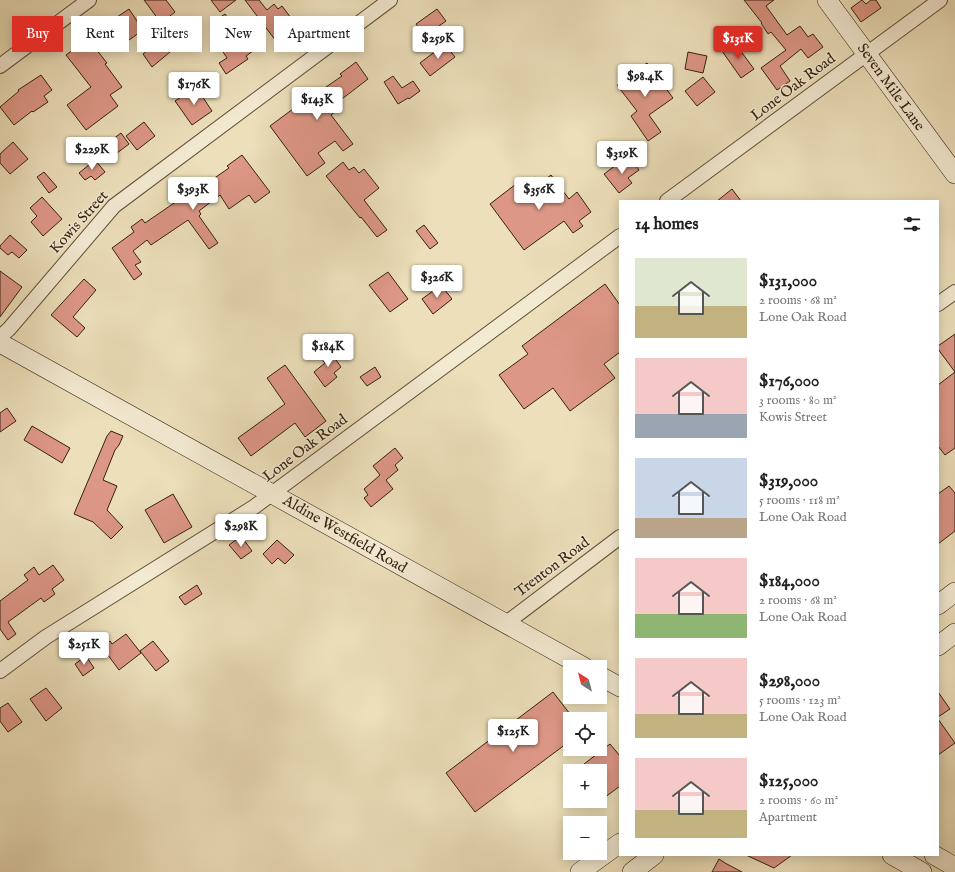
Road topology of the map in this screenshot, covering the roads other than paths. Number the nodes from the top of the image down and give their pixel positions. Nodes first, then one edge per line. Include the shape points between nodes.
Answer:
1 (89, 0) edge
2 (390, 0) edge
3 (827, 0) edge
4 (940, 0) edge
5 (867, 53) junction
6 (0, 66) edge
7 (955, 174) edge
8 (668, 200) edge
9 (619, 237) edge
10 (955, 292) edge
11 (939, 303) edge
12 (0, 337) edge
13 (0, 343) edge
14 (273, 493) junction
15 (619, 538) edge
16 (955, 592) edge
17 (939, 604) edge
18 (505, 624) junction
19 (955, 633) edge
20 (939, 645) edge
21 (571, 660) edge
22 (0, 671) edge
23 (607, 680) edge
24 (619, 686) edge
25 (619, 844) edge
26 (653, 856) edge
27 (894, 856) edge
28 (936, 856) edge
29 (955, 867) edge
30 (580, 872) edge
31 (632, 872) edge
32 (922, 872) edge

1 - 6 street
2 - 12 street, Kowis Street via 114,206
3 - 5 main road, Seven Mile Lane
4 - 5 street, Lone Oak Road
5 - 7 main road, Seven Mile Lane
5 - 8 street, Lone Oak Road
9 - 14 street, Lone Oak Road
10 - 11 street
13 - 14 main road, Aldine Westfield Road
14 - 18 main road, Aldine Westfield Road
14 - 22 street, Lone Oak Road via 46,637
15 - 18 street, Trenton Road
16 - 17 main road
18 - 21 main road, Aldine Westfield Road
19 - 20 main road
23 - 24 main road
25 - 30 main road
26 - 31 main road
27 - 32 main road
28 - 29 main road

